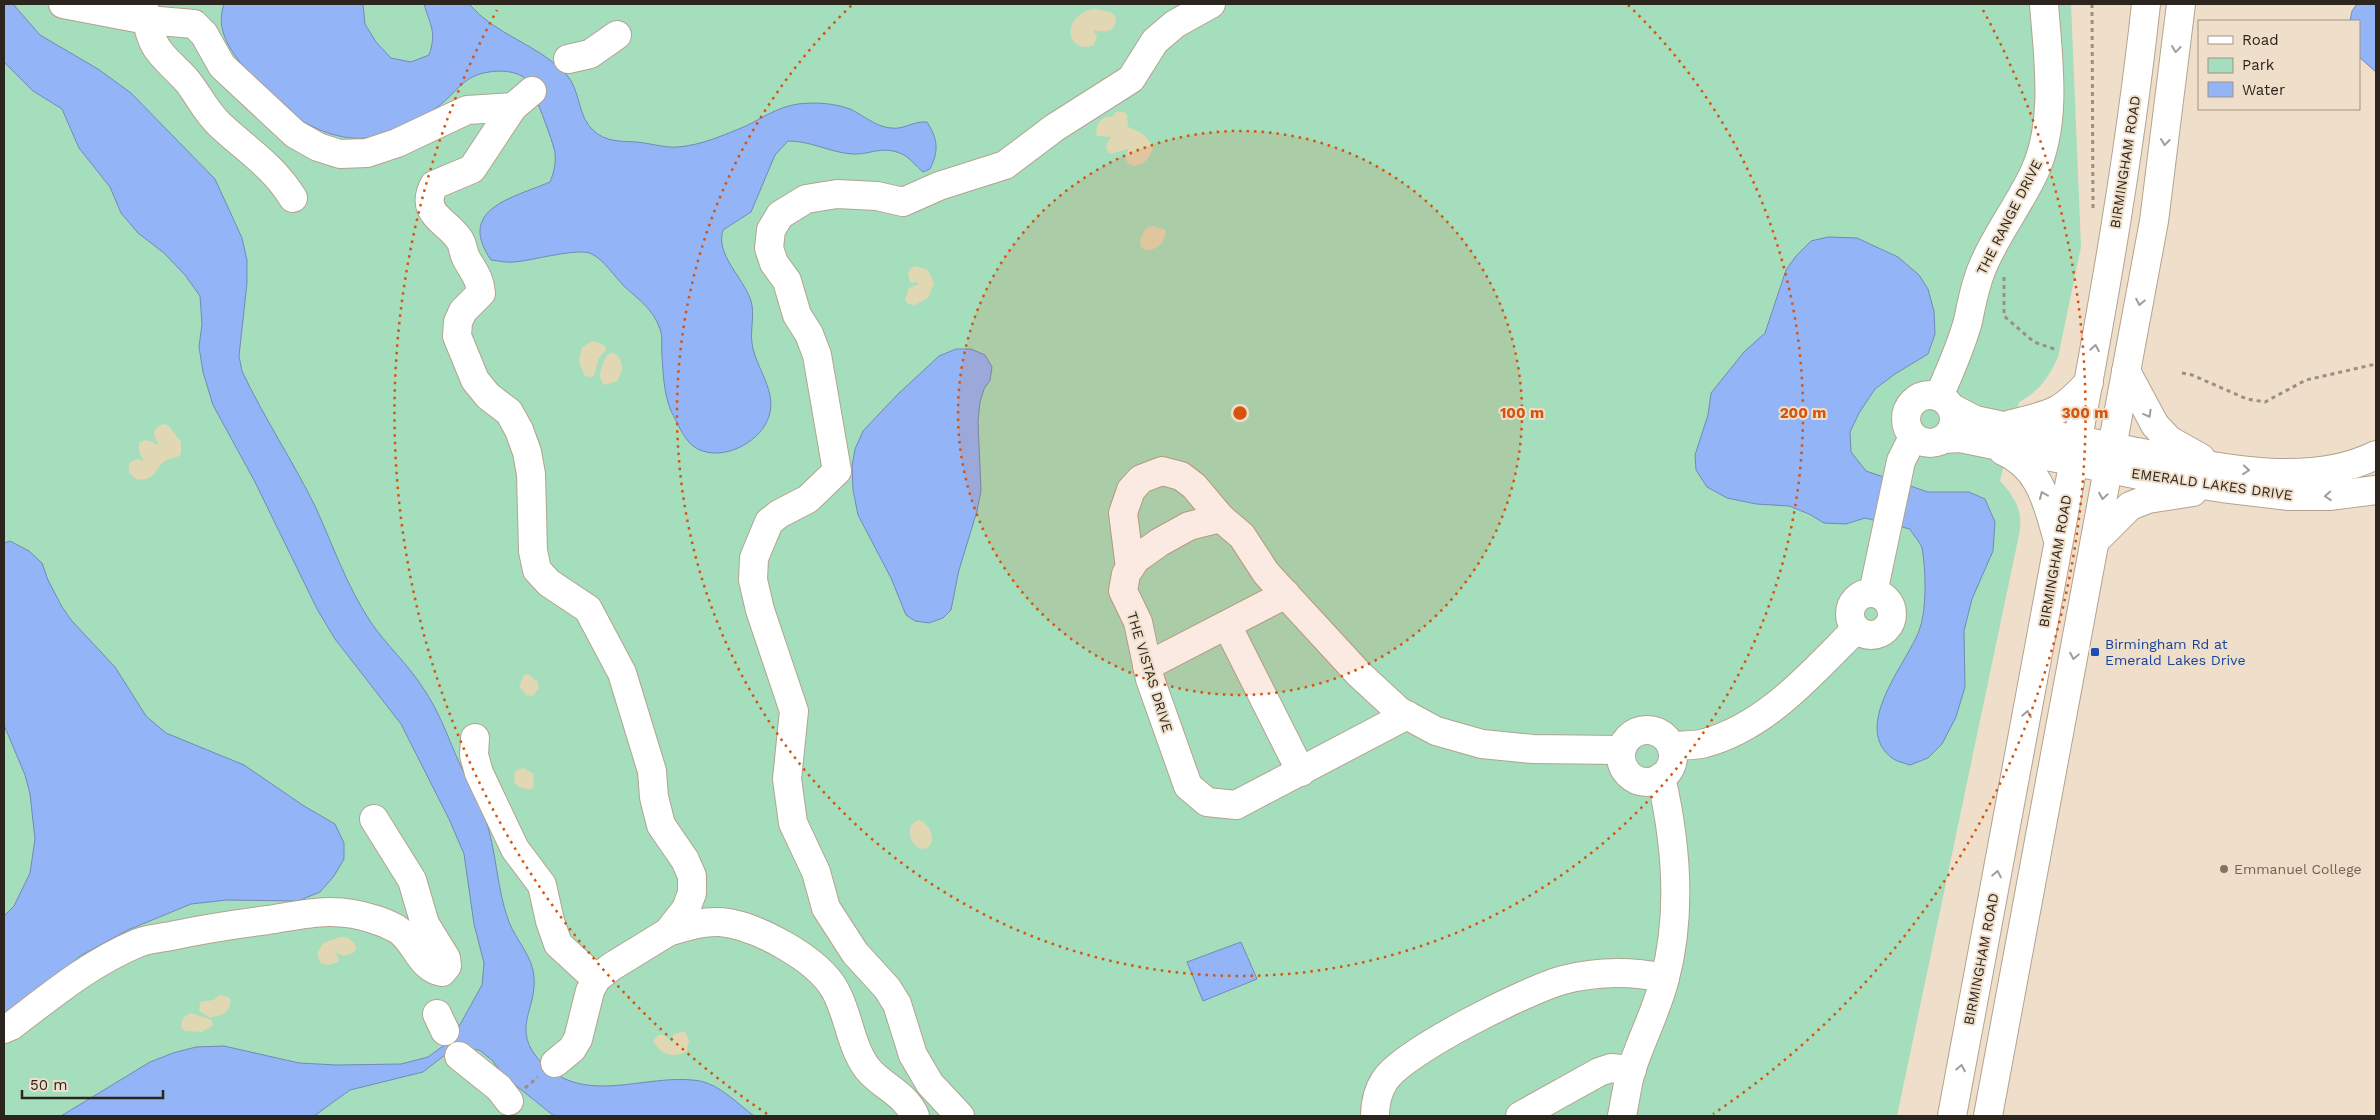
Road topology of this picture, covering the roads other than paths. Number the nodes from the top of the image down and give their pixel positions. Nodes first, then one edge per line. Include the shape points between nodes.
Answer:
1 (63, 4) edge
2 (1211, 4) edge
3 (2044, 4) edge
4 (2146, 4) edge
5 (2181, 4) edge
6 (100, 7) edge
7 (145, 12) edge
8 (617, 35) dead end
9 (568, 59) dead end
10 (293, 198) dead end
11 (2126, 371) junction
12 (2089, 382) junction
13 (1946, 402) junction
14 (1998, 436) junction
15 (1913, 437) junction
16 (1944, 439) junction
17 (2076, 451) junction
18 (2376, 454) edge
19 (2110, 458) junction
20 (2219, 478) junction
21 (2376, 490) edge
22 (1221, 518) junction
23 (2059, 541) junction
24 (2095, 541) junction
25 (1130, 568) junction
26 (1286, 594) junction
27 (1226, 625) junction
28 (1147, 666) junction
29 (1407, 715) junction
30 (475, 738) dead end
31 (1671, 746) junction
32 (1621, 750) junction
33 (1301, 772) junction
34 (1661, 777) junction
35 (374, 819) dead end
36 (668, 932) junction
37 (1665, 978) junction
38 (596, 979) junction
39 (4, 1028) edge
40 (459, 1056) dead end
41 (555, 1063) dead end
42 (1632, 1070) junction
43 (507, 1104) edge
44 (915, 1116) edge
45 (960, 1116) edge
46 (1376, 1116) edge
47 (1520, 1116) edge
48 (1622, 1116) edge
49 (1952, 1116) edge
50 (1988, 1116) edge

1 - 6 street
2 - 45 street via 1175,24 1155,41 1131,79 1054,128 1005,165 903,202 877,196 837,194 806,198 780,215 771,230 769,248 774,263 787,281 796,315 809,334 817,355 837,471 808,499 769,522 754,558 753,580 760,610 794,711 787,779 793,823 816,872 826,908 855,953 887,988 897,1004 913,1055 930,1084
3 - 13 street, THE RANGE DRIVE via 2049,100 2044,141 2034,173 1983,265
12 -> 4 street, BIRMINGHAM ROAD via 2125,170
5 -> 11 street via 2162,172
6 - 7 street
7 - 10 street via 158,50 189,82 219,124 281,178
7 - 36 street via 194,24 204,34 222,66 295,134 318,147 340,154 367,153 397,143 467,110 522,99 472,170 434,185 429,195 431,208 460,240 480,281 481,293 463,311 457,336 475,380 488,396 509,412 519,430 531,474 533,551 537,570 549,584 588,609 622,673 652,771 661,825 692,876 692,892 686,909
8 - 9 street via 590,54
11 - 19 street
11 -> 20 street via 2155,426
12 - 14 street via 2066,407
12 - 17 street, BIRMINGHAM ROAD
13 - 14 street
13 - 15 street via 1930,394 1912,402 1905,420
13 - 16 street via 1955,416 1954,425
14 - 16 street
14 - 17 street
23 -> 14 street via 2041,490 2028,466
15 - 16 street via 1928,443
15 - 31 street via 1901,461 1874,593 1859,597 1851,608 1850,616 1856,629 1804,682 1743,727 1704,743
17 - 19 street, EMERALD LAKES DRIVE
17 - 23 street, BIRMINGHAM ROAD
20 -> 18 street, EMERALD LAKES DRIVE via 2268,472 2315,472 2357,464
19 - 20 street, EMERALD LAKES DRIVE
19 -> 24 street
21 -> 20 street, EMERALD LAKES DRIVE via 2329,496 2289,496
20 - 24 street via 2132,504
22 - 25 street, THE VISTAS DRIVE via 1189,526 1136,559
22 - 25 street via 1194,486 1181,476 1162,471 1141,478 1131,490 1124,513
22 - 26 street via 1242,536 1266,572
49 -> 23 street, BIRMINGHAM ROAD
24 -> 50 street
25 - 28 street, THE VISTAS DRIVE via 1123,591 1138,622
26 - 27 street
26 - 29 street via 1359,674
27 - 28 street
27 - 33 street
28 - 33 street, THE VISTAS DRIVE via 1188,786 1207,802 1236,805
29 - 32 street via 1436,731 1482,744 1533,749
29 - 33 street, THE VISTAS DRIVE
30 - 38 street via 474,755 479,773 515,849 542,885 558,944
31 - 32 street via 1660,734 1644,730 1629,736
31 - 34 street via 1671,764
32 - 34 street via 1621,759 1628,774 1644,781
34 - 37 street via 1667,805 1676,902
35 - 39 street via 412,880 425,924 446,958 447,966 442,972 426,965 397,929 373,919 346,912 297,914 206,928 139,943 88,968
36 - 38 street via 611,966
36 - 44 street via 696,924 720,922 767,937 810,962 827,976 836,992 856,1048 868,1069 910,1105
37 - 42 street
37 - 46 street via 1642,973 1607,972 1535,989 1438,1039 1405,1062 1385,1079 1374,1101
38 - 41 street via 578,1039 572,1049
40 - 43 street via 499,1088
42 - 47 street via 1611,1068 1599,1072
42 - 48 street

